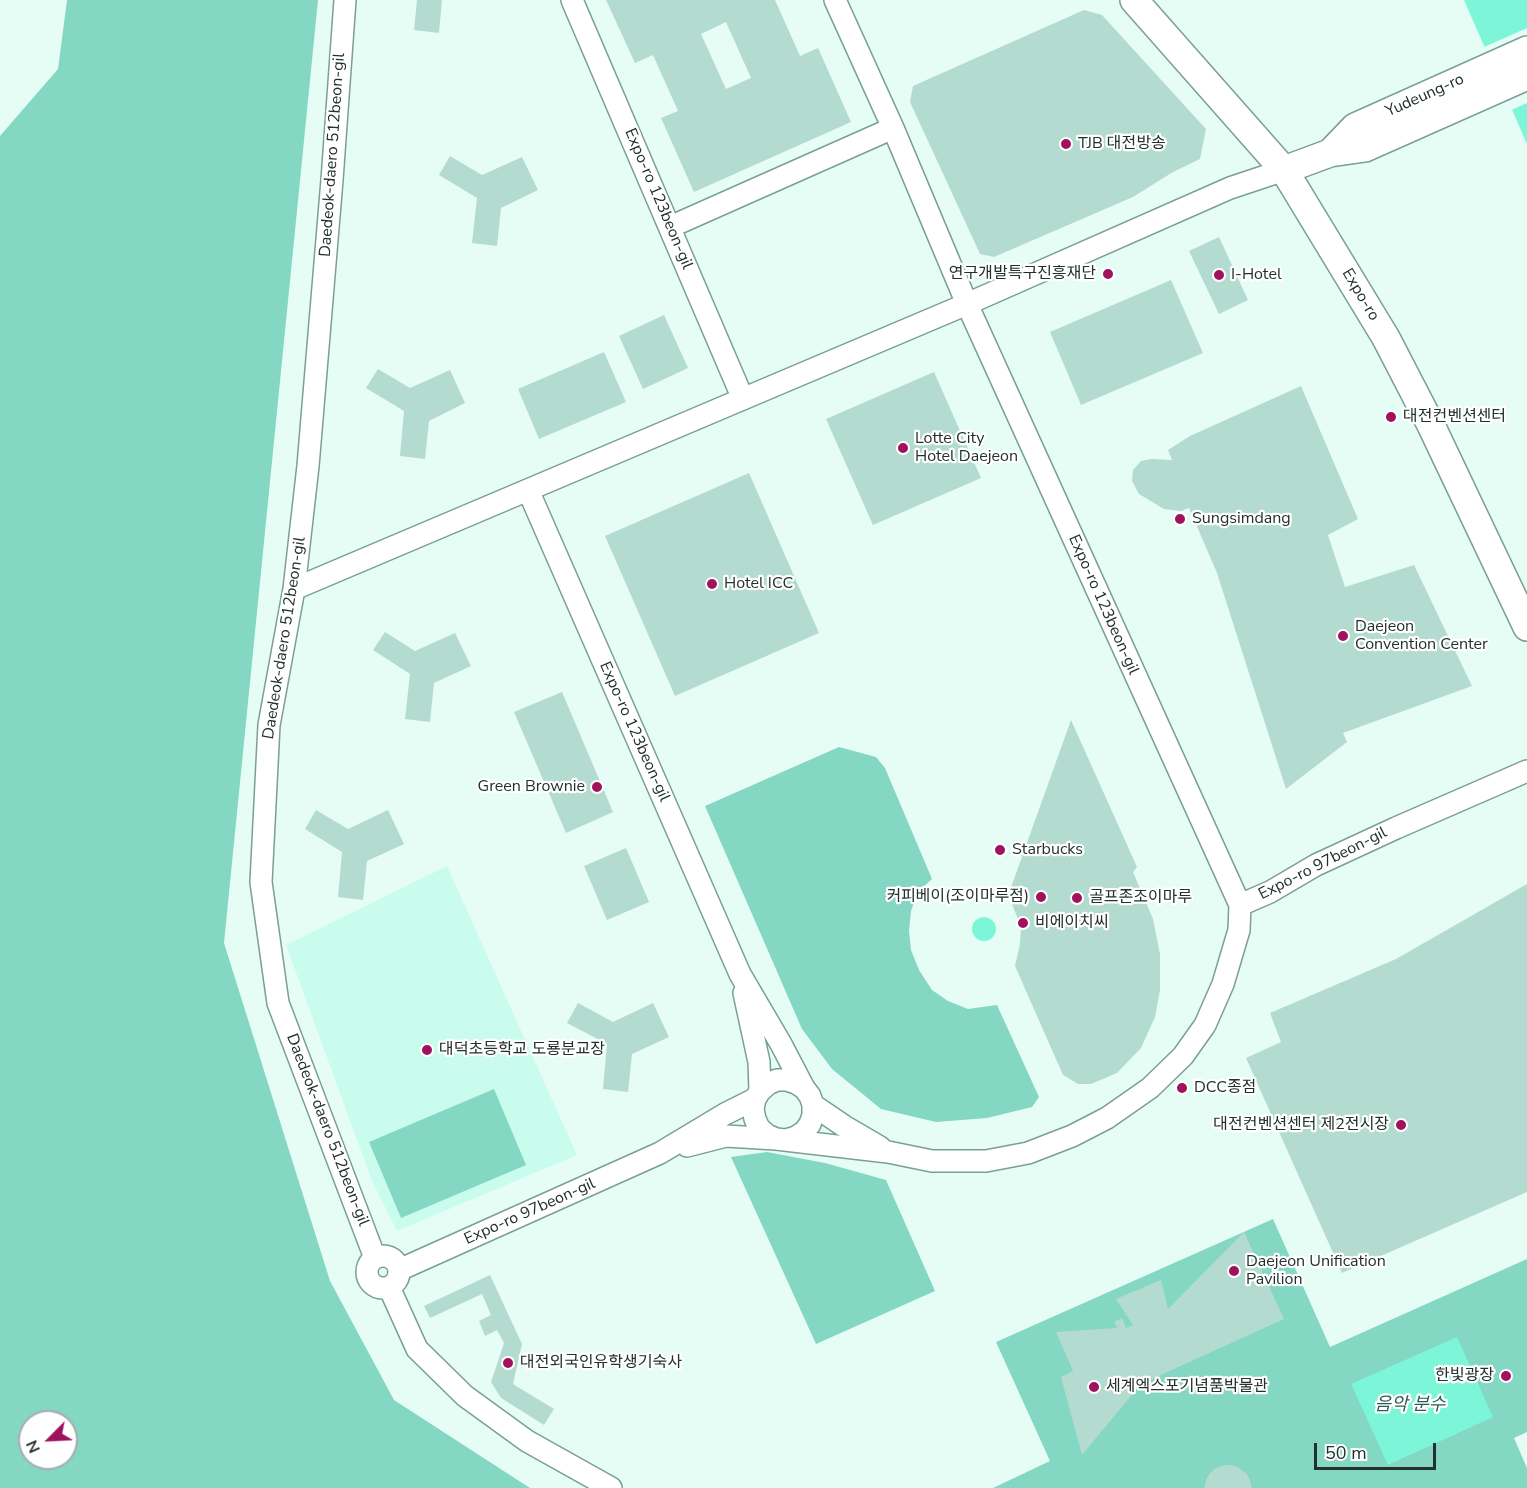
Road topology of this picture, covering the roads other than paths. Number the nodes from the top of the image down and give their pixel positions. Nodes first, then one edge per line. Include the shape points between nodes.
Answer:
1 (345, 0) edge
2 (572, 0) edge
3 (835, 0) edge
4 (1134, 0) edge
5 (1527, 50) edge
6 (1527, 76) edge
7 (893, 128) junction
8 (1330, 153) junction
9 (1284, 170) junction
10 (670, 227) junction
11 (967, 304) junction
12 (743, 399) junction
13 (528, 490) junction
14 (294, 589) junction
15 (1527, 627) edge
16 (1527, 771) edge
17 (1240, 905) junction
18 (740, 974) junction
19 (758, 1095) junction
20 (809, 1097) junction
21 (781, 1140) junction
22 (888, 1152) junction
23 (660, 1153) junction
24 (394, 1278) junction
25 (611, 1488) edge

1 - 14 street, Daedeok-daero 512beon-gil via 309,454
2 - 10 street, Expo-ro 123beon-gil
3 - 7 street, Expo-ro 123beon-gil
4 - 9 main road, Expo-ro
5 - 8 main road, Yudeung-ro via 1354,127
6 - 8 main road, Yudeung-ro via 1365,147
7 - 10 street
7 - 11 street, Expo-ro 123beon-gil
8 - 9 main road, Yudeung-ro
9 - 11 street via 1230,188
9 - 15 main road, Expo-ro via 1386,338
10 - 12 street, Expo-ro 123beon-gil
11 - 12 street
11 - 17 street, Expo-ro 123beon-gil
12 - 13 street
13 - 14 street
13 - 18 street, Expo-ro 123beon-gil
14 - 24 street, Daedeok-daero 512beon-gil via 269,725 261,882 278,1003 375,1258 385,1256 394,1261
16 - 17 street, Expo-ro 97beon-gil via 1326,860
17 - 22 street, Expo-ro 97beon-gil via 1239,930 1223,984 1204,1025 1183,1056 1150,1088 1107,1118 1028,1152 986,1161 932,1161
18 - 19 street via 759,1062
18 - 20 street
19 - 20 street via 768,1084 787,1080 796,1083
19 - 21 street via 753,1109 759,1128
19 - 23 street
20 - 21 street via 813,1115 810,1124 796,1137
20 - 22 street via 844,1126
21 - 22 street
21 - 23 street via 726,1136
23 - 24 street, Expo-ro 97beon-gil
24 - 25 street via 417,1349 465,1396 527,1441

